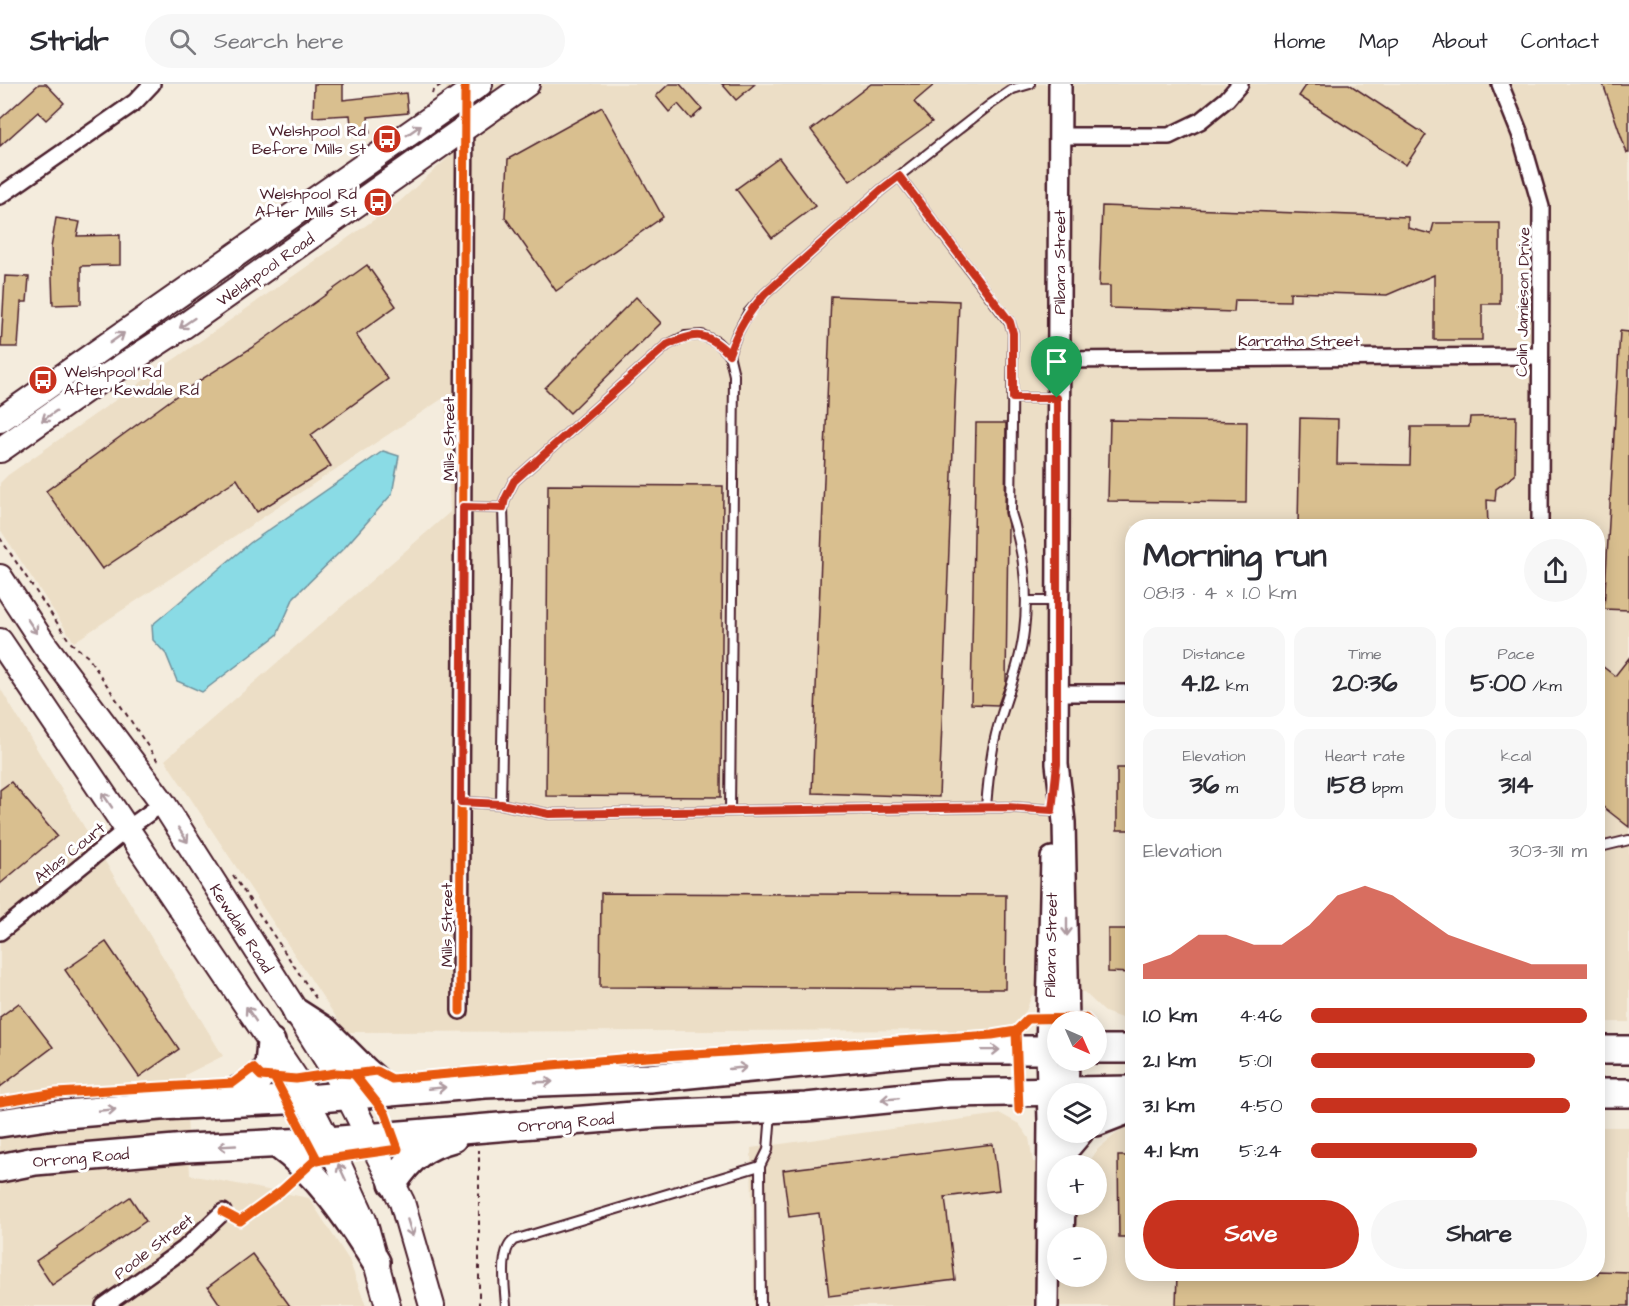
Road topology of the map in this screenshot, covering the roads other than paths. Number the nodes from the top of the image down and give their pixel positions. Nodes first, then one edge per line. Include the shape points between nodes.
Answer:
1 (152, 84) edge
2 (527, 84) edge
3 (1030, 84) edge
4 (1060, 84) edge
5 (1240, 84) edge
6 (1500, 84) edge
7 (470, 88) edge
8 (466, 128) junction
9 (1060, 136) junction
10 (899, 176) junction
11 (0, 196) edge
12 (729, 354) junction
13 (1539, 356) junction
14 (1059, 360) junction
15 (1013, 398) junction
16 (1057, 398) junction
17 (0, 420) edge
18 (3, 449) edge
19 (463, 507) junction
20 (503, 508) junction
21 (1540, 519) edge
22 (0, 577) edge
23 (1057, 600) junction
24 (1026, 601) junction
25 (0, 641) edge
26 (1057, 693) junction
27 (1125, 693) edge
28 (1057, 764) junction
29 (461, 802) junction
30 (163, 803) junction
31 (501, 804) junction
32 (986, 807) junction
33 (1052, 810) junction
34 (730, 811) junction
35 (127, 829) junction
36 (1629, 840) edge
37 (1605, 847) edge
38 (0, 932) edge
39 (460, 1011) dead end
40 (1057, 1011) edge
41 (1068, 1011) edge
42 (297, 1013) junction
43 (271, 1042) junction
44 (1107, 1049) edge
45 (1125, 1049) edge
46 (1605, 1050) edge
47 (1629, 1050) edge
48 (1047, 1053) edge
49 (1125, 1090) edge
50 (1107, 1091) edge
51 (388, 1092) junction
52 (1047, 1092) edge
53 (1605, 1093) edge
54 (1629, 1094) edge
55 (348, 1096) junction
56 (307, 1100) junction
57 (214, 1104) junction
58 (771, 1108) junction
59 (1125, 1111) edge
60 (1107, 1118) edge
61 (0, 1123) edge
62 (369, 1136) junction
63 (478, 1139) junction
64 (328, 1141) junction
65 (276, 1143) junction
66 (1058, 1143) edge
67 (760, 1166) junction
68 (0, 1168) edge
69 (393, 1183) junction
70 (223, 1212) dead end
71 (376, 1262) junction
72 (1060, 1287) edge
73 (104, 1306) edge
74 (388, 1306) edge
75 (432, 1306) edge
76 (506, 1306) edge
77 (761, 1306) edge
78 (1047, 1306) edge
79 (1059, 1306) edge

1 - 11 street via 135,102
2 - 8 main road, Welshpool Road
3 - 10 lane via 1013,89
4 - 9 main road, Pilbara Street
5 - 9 street via 1200,121 1169,136
6 - 13 street, Colin Jamieson Drive via 1542,207
7 - 8 street, Mills Street
17 -> 7 main road, Welshpool Road
8 -> 18 main road, Welshpool Road
8 - 19 street, Mills Street
9 - 14 main road, Pilbara Street
10 - 12 lane via 765,294 748,313
10 - 15 lane via 1010,322
12 - 20 lane via 702,335 685,336 667,345 514,481
12 - 34 lane via 734,375
13 - 14 street, Karratha Street
13 - 21 street, Colin Jamieson Drive
14 - 16 main road, Pilbara Street
15 - 16 lane
15 - 24 lane via 1011,513 1022,555
16 - 23 main road, Pilbara Street
19 - 20 lane
19 - 29 street, Mills Street
20 - 31 lane
22 -> 30 main road, Kewdale Road via 44,644
23 - 24 lane
23 - 26 main road, Pilbara Street
24 - 32 lane via 1020,654 992,752
35 -> 25 main road
26 - 27 street
26 - 28 main road, Pilbara Street
28 - 33 main road, Pilbara Street
28 -> 41 main road, Pilbara Street via 1064,822
29 - 31 lane
29 - 39 street, Mills Street
30 - 35 street, Atlas Court
30 -> 42 main road, Kewdale Road
31 - 34 lane via 549,814
32 - 33 lane
32 - 34 lane
33 - 40 main road, Pilbara Street
35 - 38 street, Atlas Court
43 -> 35 main road
36 - 37 lane
42 - 51 highway via 325,1031
42 - 55 main road, Kewdale Road
43 - 56 main road
43 - 57 highway via 269,1066 257,1080
44 - 45 highway
46 - 47 highway
51 -> 48 highway via 649,1078 935,1050
49 - 50 highway, Orrong Road
51 - 55 highway
52 -> 58 highway, Orrong Road via 948,1093
53 - 54 highway
55 - 56 highway
55 - 62 main road, Kewdale Road
56 - 57 highway
56 - 64 main road
61 -> 57 highway via 54,1115
58 - 63 highway, Orrong Road via 657,1114
58 - 67 lane via 768,1150
59 - 60 highway
62 - 63 highway, Orrong Road
62 - 64 highway, Orrong Road
62 - 69 main road, Kewdale Road
63 - 69 highway via 443,1141 422,1150
64 - 65 highway, Orrong Road
71 -> 64 main road via 364,1220
65 -> 68 highway, Orrong Road via 35,1161
65 - 71 highway via 307,1168 350,1221
66 - 78 main road, Pilbara Street
67 - 76 lane via 514,1240 506,1247
67 - 77 lane
69 -> 75 main road, Kewdale Road
70 - 73 street, Poole Street via 184,1249
71 - 74 main road
72 - 79 main road

